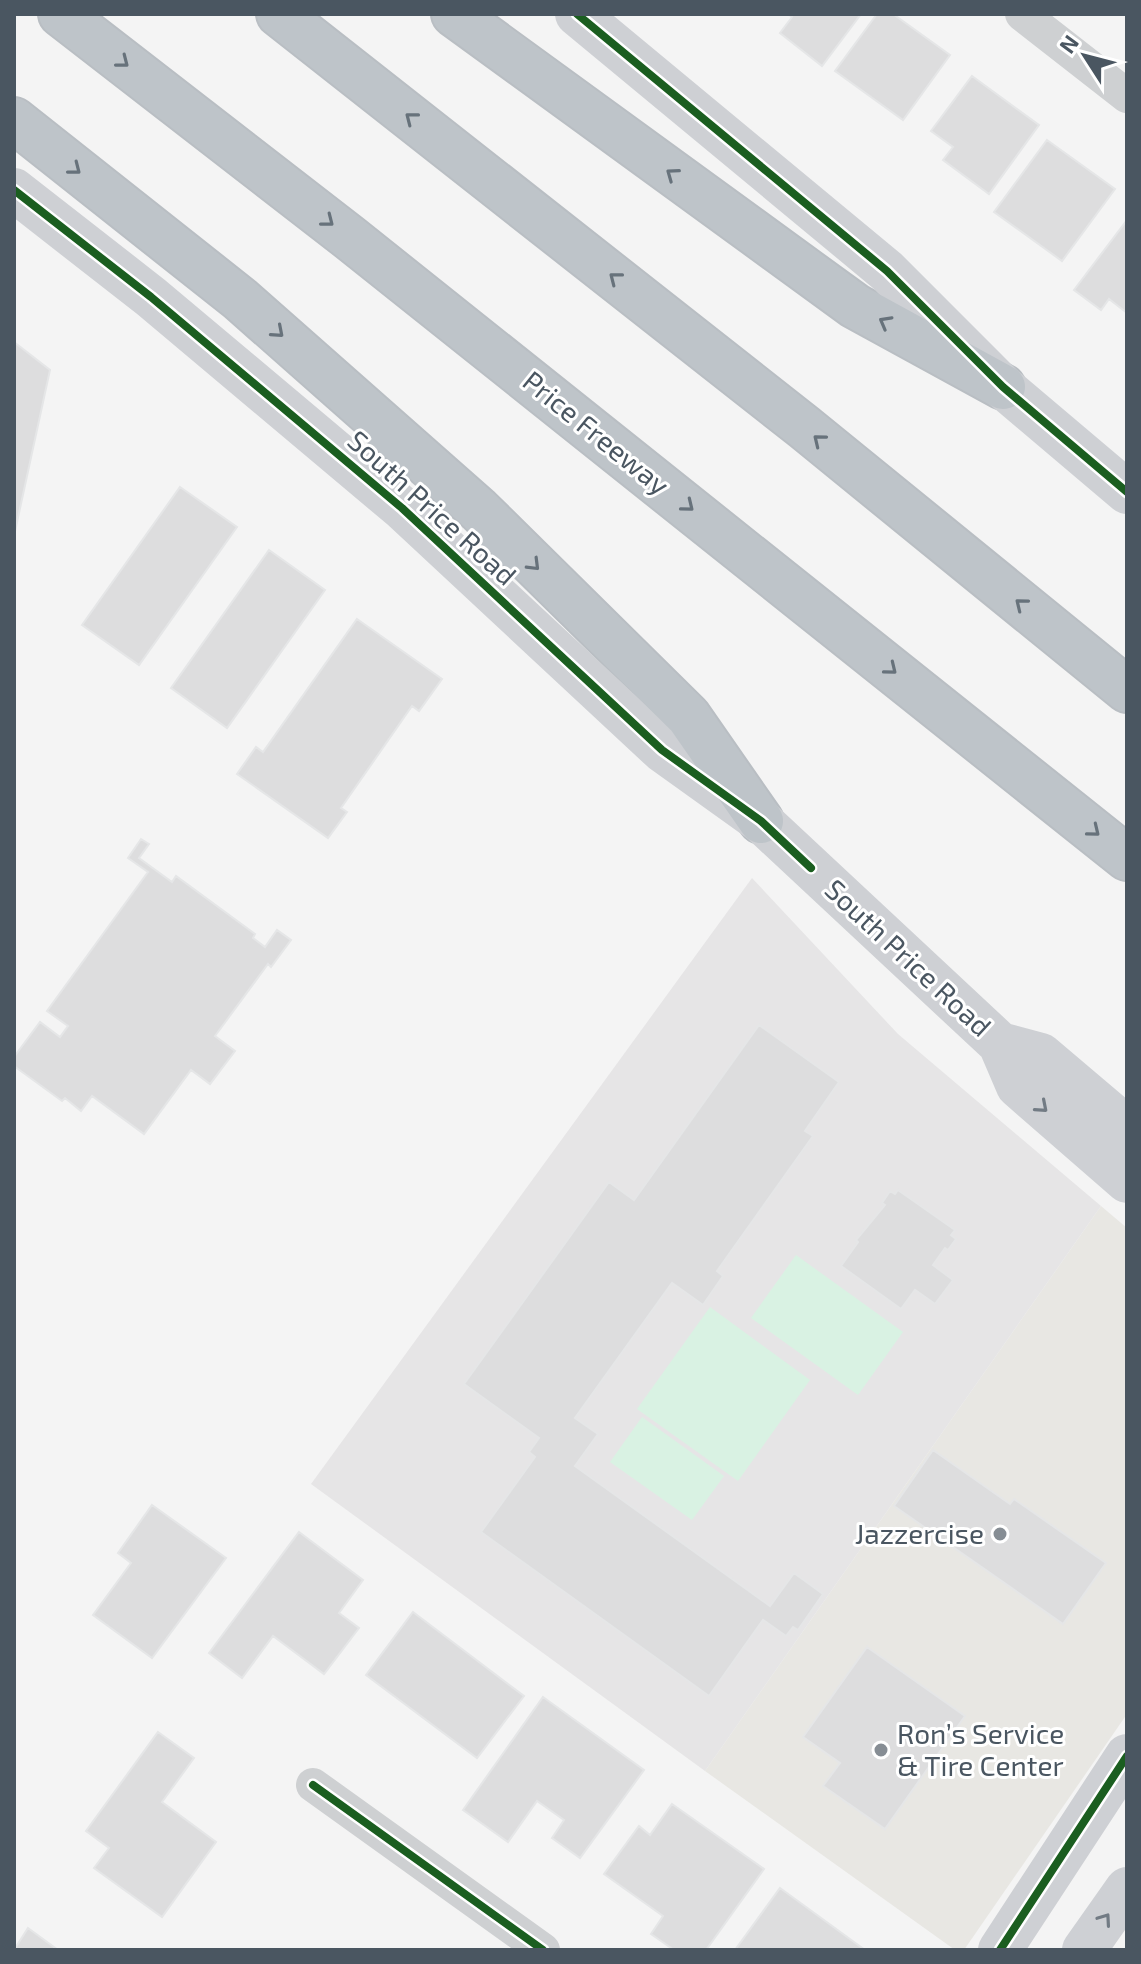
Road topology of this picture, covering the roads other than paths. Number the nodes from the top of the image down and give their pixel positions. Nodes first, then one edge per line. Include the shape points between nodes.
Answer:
1 (61, 14) edge
2 (279, 14) edge
3 (454, 14) edge
4 (577, 14) edge
5 (1022, 14) edge
6 (1127, 96) edge
7 (14, 120) edge
8 (14, 190) edge
9 (1003, 387) junction
10 (1127, 492) edge
11 (1127, 690) edge
12 (761, 821) junction
13 (1127, 858) edge
14 (1000, 1044) junction
15 (1127, 1128) edge
16 (1127, 1181) edge
17 (1127, 1756) edge
18 (313, 1785) dead end
19 (1127, 1889) edge
20 (543, 1950) edge
21 (1000, 1950) edge
22 (1084, 1950) edge

1 -> 13 highway, Price Freeway via 387,267
11 -> 2 highway via 804,427
9 -> 3 highway via 855,306
4 - 9 main road via 887,271
5 - 6 street
7 -> 12 highway via 240,299 479,510 688,716
8 - 12 main road, South Price Road via 151,297 402,508 662,750
9 - 10 main road
12 - 14 main road, South Price Road
14 - 15 main road via 1041,1055
14 -> 16 main road, South Price Road via 1018,1086
17 - 21 main road
18 - 20 street
22 -> 19 main road

